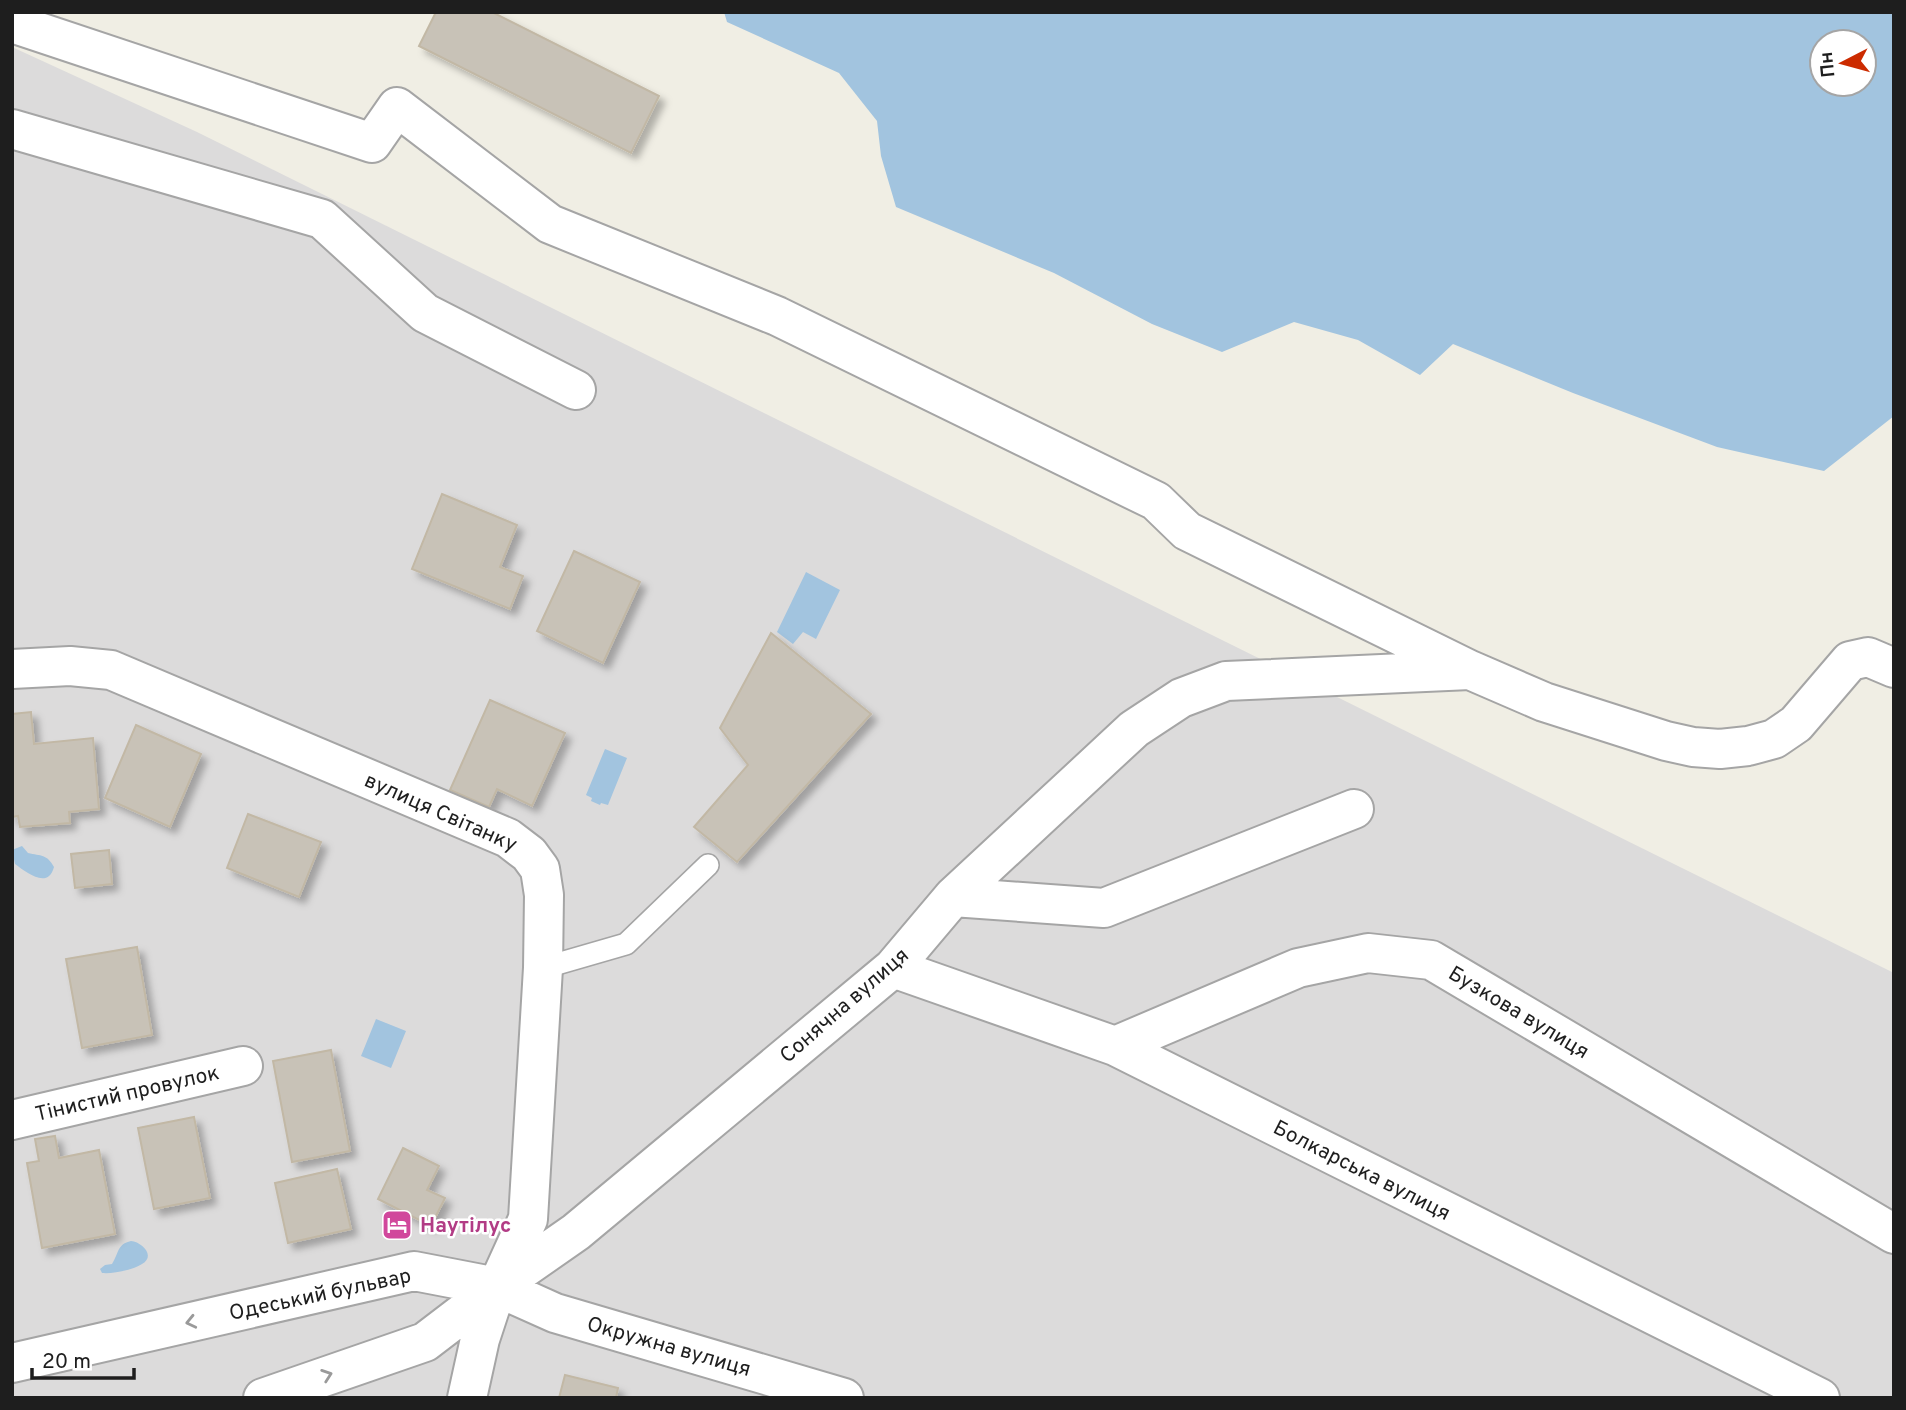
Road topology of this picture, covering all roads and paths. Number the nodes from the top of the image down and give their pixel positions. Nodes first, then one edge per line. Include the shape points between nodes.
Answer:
1 (12, 23) edge
2 (12, 129) edge
3 (576, 390) dead end
4 (1894, 668) edge
5 (12, 669) edge
6 (1470, 670) junction
7 (1354, 809) dead end
8 (708, 865) dead end
9 (953, 897) junction
10 (543, 968) junction
11 (893, 968) junction
12 (1115, 1046) junction
13 (243, 1066) dead end
14 (12, 1120) edge
15 (1894, 1234) edge
16 (497, 1287) junction
17 (12, 1363) edge
18 (263, 1398) edge
19 (467, 1398) edge
20 (844, 1398) edge
21 (1820, 1398) edge

1 - 6 street via 372,143 397,107 550,224 777,316 1156,501 1187,531
2 - 3 street via 322,219 425,313
4 - 6 street via 1868,657 1850,661 1796,724 1774,739 1720,749 1693,747 1629,729 1544,702
5 - 10 street, вулиця Світанку via 70,666 111,670 508,838 540,869
6 - 9 street, Сонячна вулиця via 1226,681 1181,698 1134,730
7 - 9 street via 1104,908
8 - 10 lane via 626,944
9 - 11 street, Сонячна вулиця
10 - 16 street, вулиця Світанку via 528,1219
11 - 12 street, Болкарська вулиця
11 - 16 street, Сонячна вулиця via 576,1232
12 - 15 street, Бузкова вулиця via 1298,968 1368,953 1430,960
12 - 21 street, Болкарська вулиця
13 - 14 street, Тінистий провулок
16 -> 17 street, Одеський бульвар via 414,1271
18 -> 16 street via 425,1342
16 - 19 street, вулиця Світанку
16 - 20 street, Окружна вулиця via 555,1313

